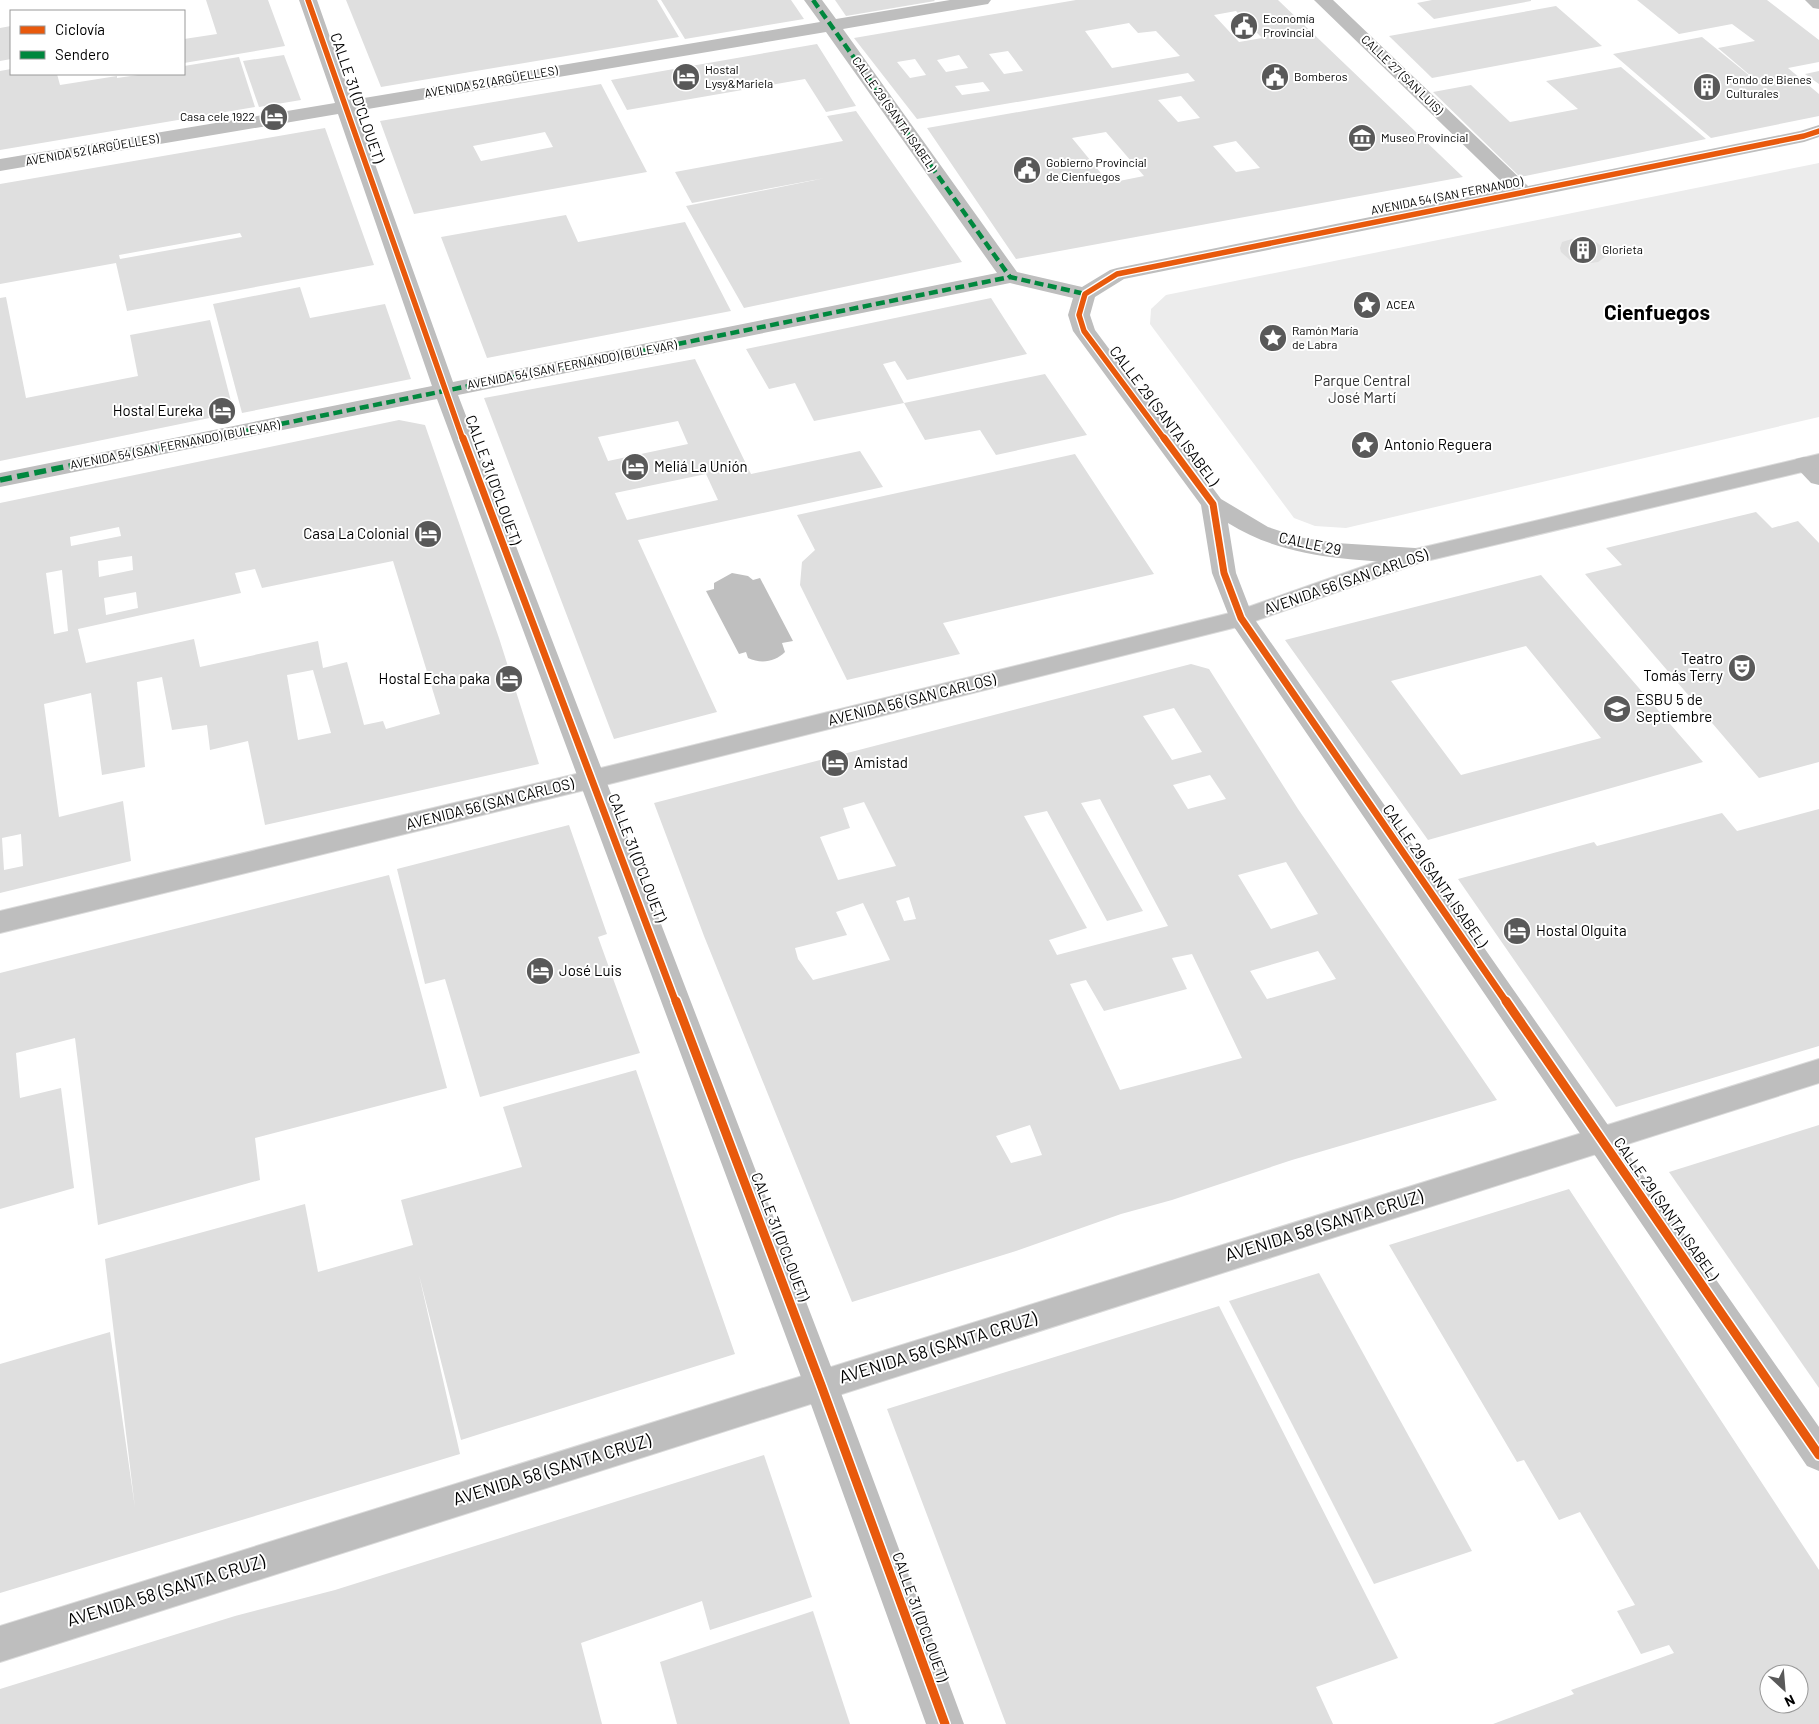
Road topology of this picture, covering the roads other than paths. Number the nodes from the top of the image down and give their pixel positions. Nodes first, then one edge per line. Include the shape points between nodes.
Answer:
1 (308, 0) edge
2 (813, 0) edge
3 (982, 0) edge
4 (1323, 0) edge
5 (1814, 0) edge
6 (1819, 4) edge
7 (832, 25) junction
8 (345, 107) junction
9 (1814, 134) edge
10 (0, 165) edge
11 (1524, 192) junction
12 (1010, 277) junction
13 (1085, 294) junction
14 (445, 391) junction
15 (1814, 468) edge
16 (0, 480) edge
17 (1213, 504) junction
18 (1415, 556) junction
19 (1241, 618) junction
20 (593, 780) junction
21 (0, 922) edge
22 (1819, 1071) edge
23 (1601, 1139) junction
24 (821, 1385) junction
25 (1819, 1455) edge
26 (0, 1644) edge
27 (945, 1724) edge

1 - 8 street, CALLE 31 (D'CLOUET)
2 - 7 street, CALLE 29 (SANTA ISABEL)
3 - 7 street, AVENIDA 52 (ARGÜELLES)
4 - 11 street, CALLE 27 (SAN LUIS)
5 - 6 street
7 - 8 street, AVENIDA 52 (ARGÜELLES)
7 - 12 street, CALLE 29 (SANTA ISABEL)
8 - 10 street, AVENIDA 52 (ARGÜELLES)
8 - 14 street, CALLE 31 (D'CLOUET)
9 - 11 street, AVENIDA 54 (SAN FERNANDO)
11 - 13 street, AVENIDA 54 (SAN FERNANDO) via 1117,274
12 - 13 street, AVENIDA 54 (SAN FERNANDO) (BULEVAR)
12 - 14 street, AVENIDA 54 (SAN FERNANDO) (BULEVAR)
13 - 17 street, CALLE 29 (SANTA ISABEL) via 1079,315 1084,331
14 - 16 street, AVENIDA 54 (SAN FERNANDO) (BULEVAR)
14 - 20 street, CALLE 31 (D'CLOUET)
15 - 18 street, AVENIDA 56 (SAN CARLOS)
17 - 18 street, CALLE 29 via 1260,532 1302,545
17 - 19 street, CALLE 29 (SANTA ISABEL) via 1224,572
18 - 19 street, AVENIDA 56 (SAN CARLOS)
19 - 20 street, AVENIDA 56 (SAN CARLOS)
19 - 23 street, CALLE 29 (SANTA ISABEL)
20 - 21 street, AVENIDA 56 (SAN CARLOS)
20 - 24 street, CALLE 31 (D'CLOUET)
22 - 23 street, AVENIDA 58 (SANTA CRUZ)
23 - 24 street, AVENIDA 58 (SANTA CRUZ)
23 - 25 street, CALLE 29 (SANTA ISABEL)
24 - 26 street, AVENIDA 58 (SANTA CRUZ)
24 - 27 street, CALLE 31 (D'CLOUET)

